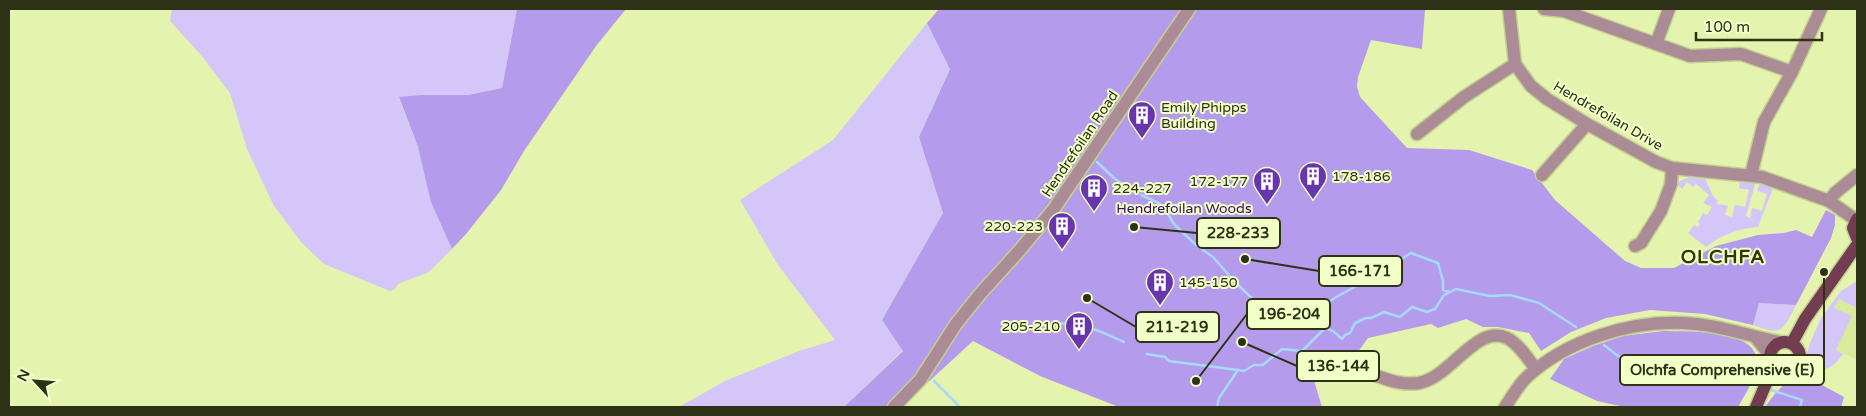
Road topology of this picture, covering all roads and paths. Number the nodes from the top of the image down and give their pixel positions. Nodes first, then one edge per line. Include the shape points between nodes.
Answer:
1 (1189, 9) edge
2 (1509, 9) edge
3 (1544, 9) edge
4 (1669, 9) edge
5 (1821, 9) edge
6 (1656, 44) junction
7 (1515, 64) junction
8 (1792, 72) junction
9 (1587, 124) junction
10 (1416, 134) dead end
11 (1672, 168) junction
12 (1751, 174) junction
13 (1542, 175) dead end
14 (1857, 175) edge
15 (1829, 201) junction
16 (1857, 219) edge
17 (1857, 238) edge
18 (1857, 244) edge
19 (1635, 246) dead end
20 (1756, 338) junction
21 (1786, 342) junction
22 (1769, 354) junction
23 (1773, 367) junction
24 (1536, 369) junction
25 (1785, 372) junction
26 (1377, 376) dead end
27 (1758, 406) edge
28 (894, 407) edge
29 (1505, 407) edge

1 - 28 street, Hendrefoilan Road via 1052,210 980,294 956,324 920,380
2 - 7 street, Hendrefoilan Drive
3 - 6 street via 1564,11
4 - 6 street
5 - 8 street
6 - 8 street via 1690,56 1741,54
7 - 9 street, Hendrefoilan Drive via 1531,86
7 - 10 street
8 - 12 street via 1764,122
9 - 11 street, Hendrefoilan Drive
9 - 13 street
11 - 12 street, Hendrefoilan Drive
11 - 19 street via 1671,184 1661,211 1641,244
12 - 15 street, Hendrefoilan Drive
14 - 15 street
15 - 16 street, Hendrefoilan Drive
16 - 17 main road via 1853,228
18 - 21 main road
20 - 21 street
20 - 22 street
20 - 24 street via 1722,328 1684,323 1648,324 1580,343
21 - 22 main road via 1773,346
21 - 25 main road via 1798,349 1800,360 1793,370
22 - 23 main road
23 - 25 main road
23 - 27 main road
24 - 26 street via 1510,339 1491,334 1481,338 1432,379 1399,384
24 - 29 street
25 - 27 main road

